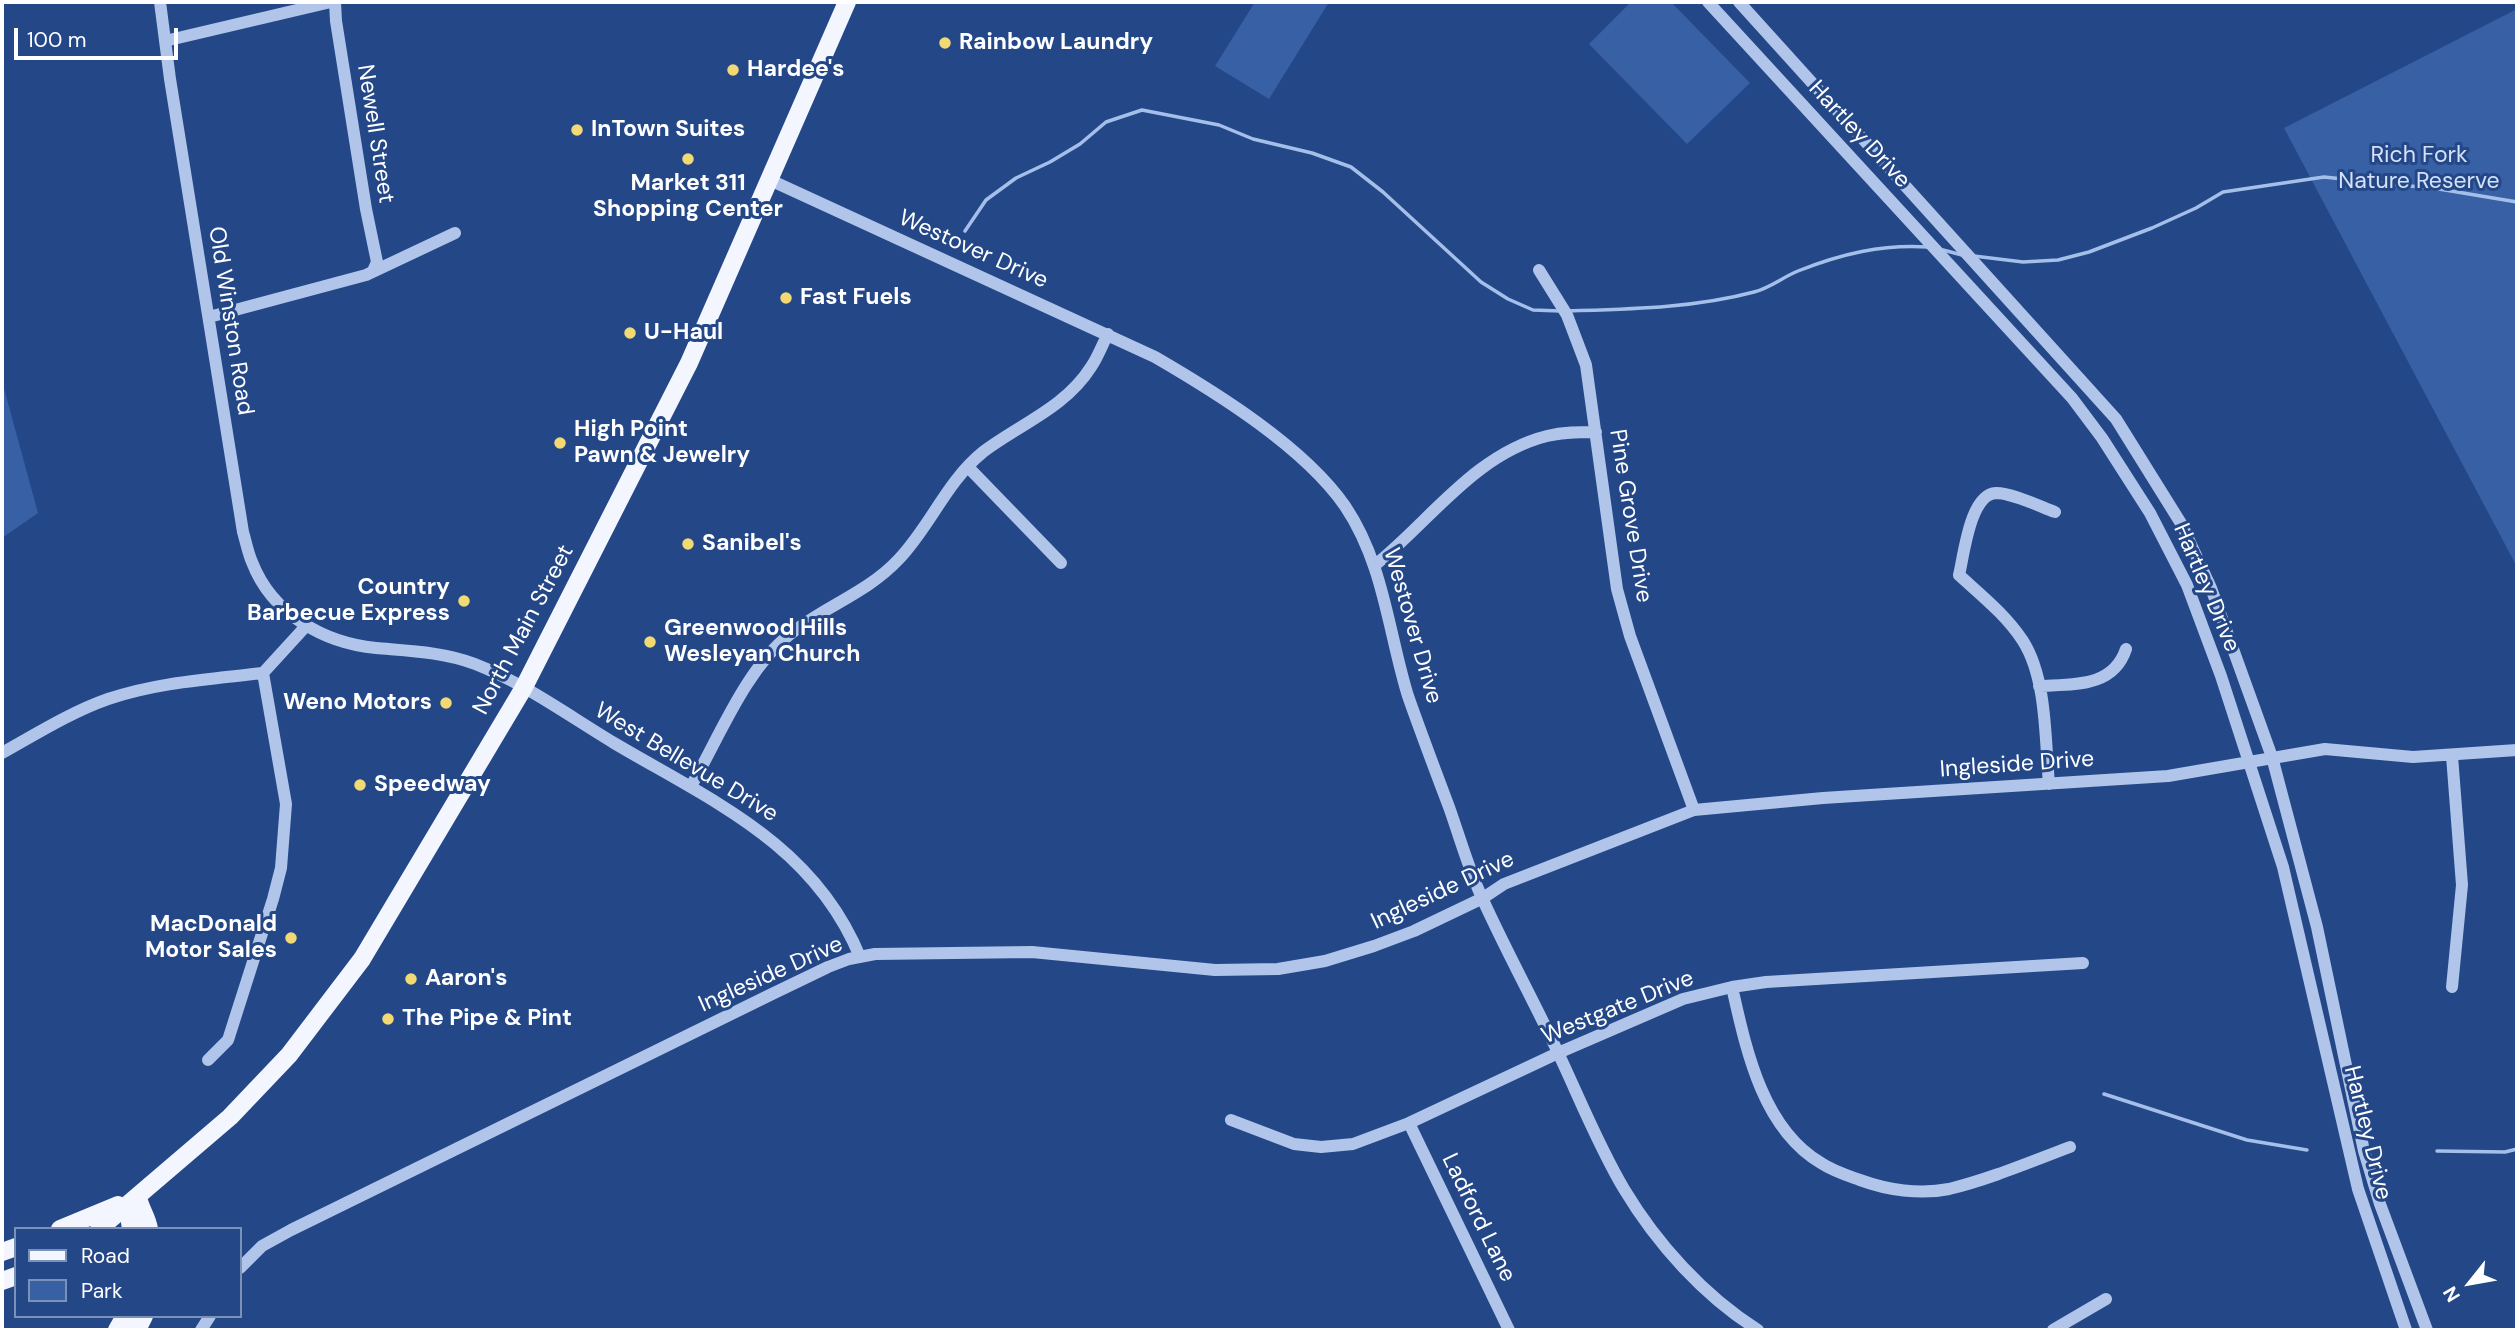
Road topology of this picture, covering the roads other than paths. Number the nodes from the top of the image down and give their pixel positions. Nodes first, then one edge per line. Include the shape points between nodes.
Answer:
1 (160, 2) edge
2 (333, 2) edge
3 (847, 2) edge
4 (1707, 2) edge
5 (1739, 2) edge
6 (165, 41) junction
7 (771, 180) junction
8 (455, 233) dead end
9 (1539, 270) dead end
10 (373, 271) junction
11 (209, 317) junction
12 (1108, 334) junction
13 (1596, 432) junction
14 (968, 467) junction
15 (2055, 512) dead end
16 (1061, 563) dead end
17 (1375, 565) junction
18 (306, 626) junction
19 (2126, 649) dead end
20 (264, 673) junction
21 (2039, 686) junction
22 (523, 689) junction
23 (2517, 750) edge
24 (2, 753) edge
25 (2452, 756) junction
26 (2272, 757) junction
27 (2248, 761) junction
28 (2049, 784) junction
29 (691, 786) junction
30 (1694, 810) junction
31 (1483, 898) junction
32 (860, 957) junction
33 (2083, 962) dead end
34 (1732, 987) junction
35 (2452, 987) dead end
36 (1558, 1053) junction
37 (208, 1060) dead end
38 (1231, 1120) dead end
39 (1409, 1123) junction
40 (2070, 1147) dead end
41 (139, 1203) junction
42 (66, 1227) edge
43 (102, 1227) edge
44 (131, 1227) edge
45 (149, 1227) edge
46 (242, 1266) edge
47 (2106, 1299) dead end
48 (1509, 1330) edge
49 (1758, 1330) edge
50 (2053, 1330) edge
51 (2406, 1330) edge
52 (2427, 1330) edge

1 - 6 street, Old Winston Road
2 - 6 street
2 - 10 street, Newell Street via 377,262
3 - 7 main road, North Main Street
4 - 27 street, Hartley Drive via 2072,398 2102,438 2150,513 2187,585
5 - 26 street, Hartley Drive via 2116,419 2182,525 2211,588
6 - 11 street, Old Winston Road
7 - 12 street, Westover Drive
7 - 22 main road, North Main Street via 689,363
8 - 10 street
9 - 13 street, Pine Grove Drive via 1567,315 1581,349
10 - 11 street
11 - 18 street, Old Winston Road via 243,532 252,563 264,586
12 - 14 street via 1091,368 1069,394
12 - 17 street, Westover Drive via 1199,383 1292,452 1344,505
13 - 17 street via 1548,436 1502,454 1453,492
13 - 30 street, Pine Grove Drive via 1617,589
14 - 16 street
14 - 29 street via 890,568 804,623 774,650 741,695
15 - 21 street via 2006,495 1985,495 1974,512 1959,575 2024,643
17 - 31 street, Westover Drive via 1408,694
18 - 20 street
18 - 22 street, Old Winston Road via 352,644 451,656
19 - 21 street via 2116,667 2099,680
20 - 24 street via 174,684 107,699
20 - 37 street via 286,804 281,868 228,1040
21 - 28 street
22 - 29 street, West Bellevue Drive
22 - 41 main road, North Main Street via 362,960 328,1006 230,1117
23 - 25 street, Ingleside Drive
25 - 26 street, Ingleside Drive via 2325,749
25 - 35 street via 2462,885
26 - 27 street, Ingleside Drive
26 - 52 street, Hartley Drive via 2317,927 2364,1151
27 - 28 street, Ingleside Drive via 2168,776
27 - 51 street, Hartley Drive via 2283,867 2358,1189
28 - 30 street, Ingleside Drive
29 - 32 street, West Bellevue Drive via 785,850 835,908
30 - 31 street, Ingleside Drive via 1504,884
31 - 32 street, Ingleside Drive via 1374,946 1278,969 1215,970 1032,951
31 - 36 street, Westover Drive
32 - 46 street, Ingleside Drive via 817,972 291,1230 262,1246
33 - 34 street, Westgate Drive
34 - 36 street, Westgate Drive via 1683,999
34 - 40 street via 1759,1086 1772,1110 1807,1152 1840,1173 1882,1188 1947,1189
36 - 39 street, Westgate Drive
36 - 49 street, Westover Drive via 1624,1189 1657,1238 1701,1284
38 - 39 street, Westgate Drive via 1294,1144 1321,1147 1353,1144
39 - 48 street, Ladford Lane
41 - 42 main road
41 - 43 main road
41 - 44 main road, North Main Street
41 - 45 main road
47 - 50 street

